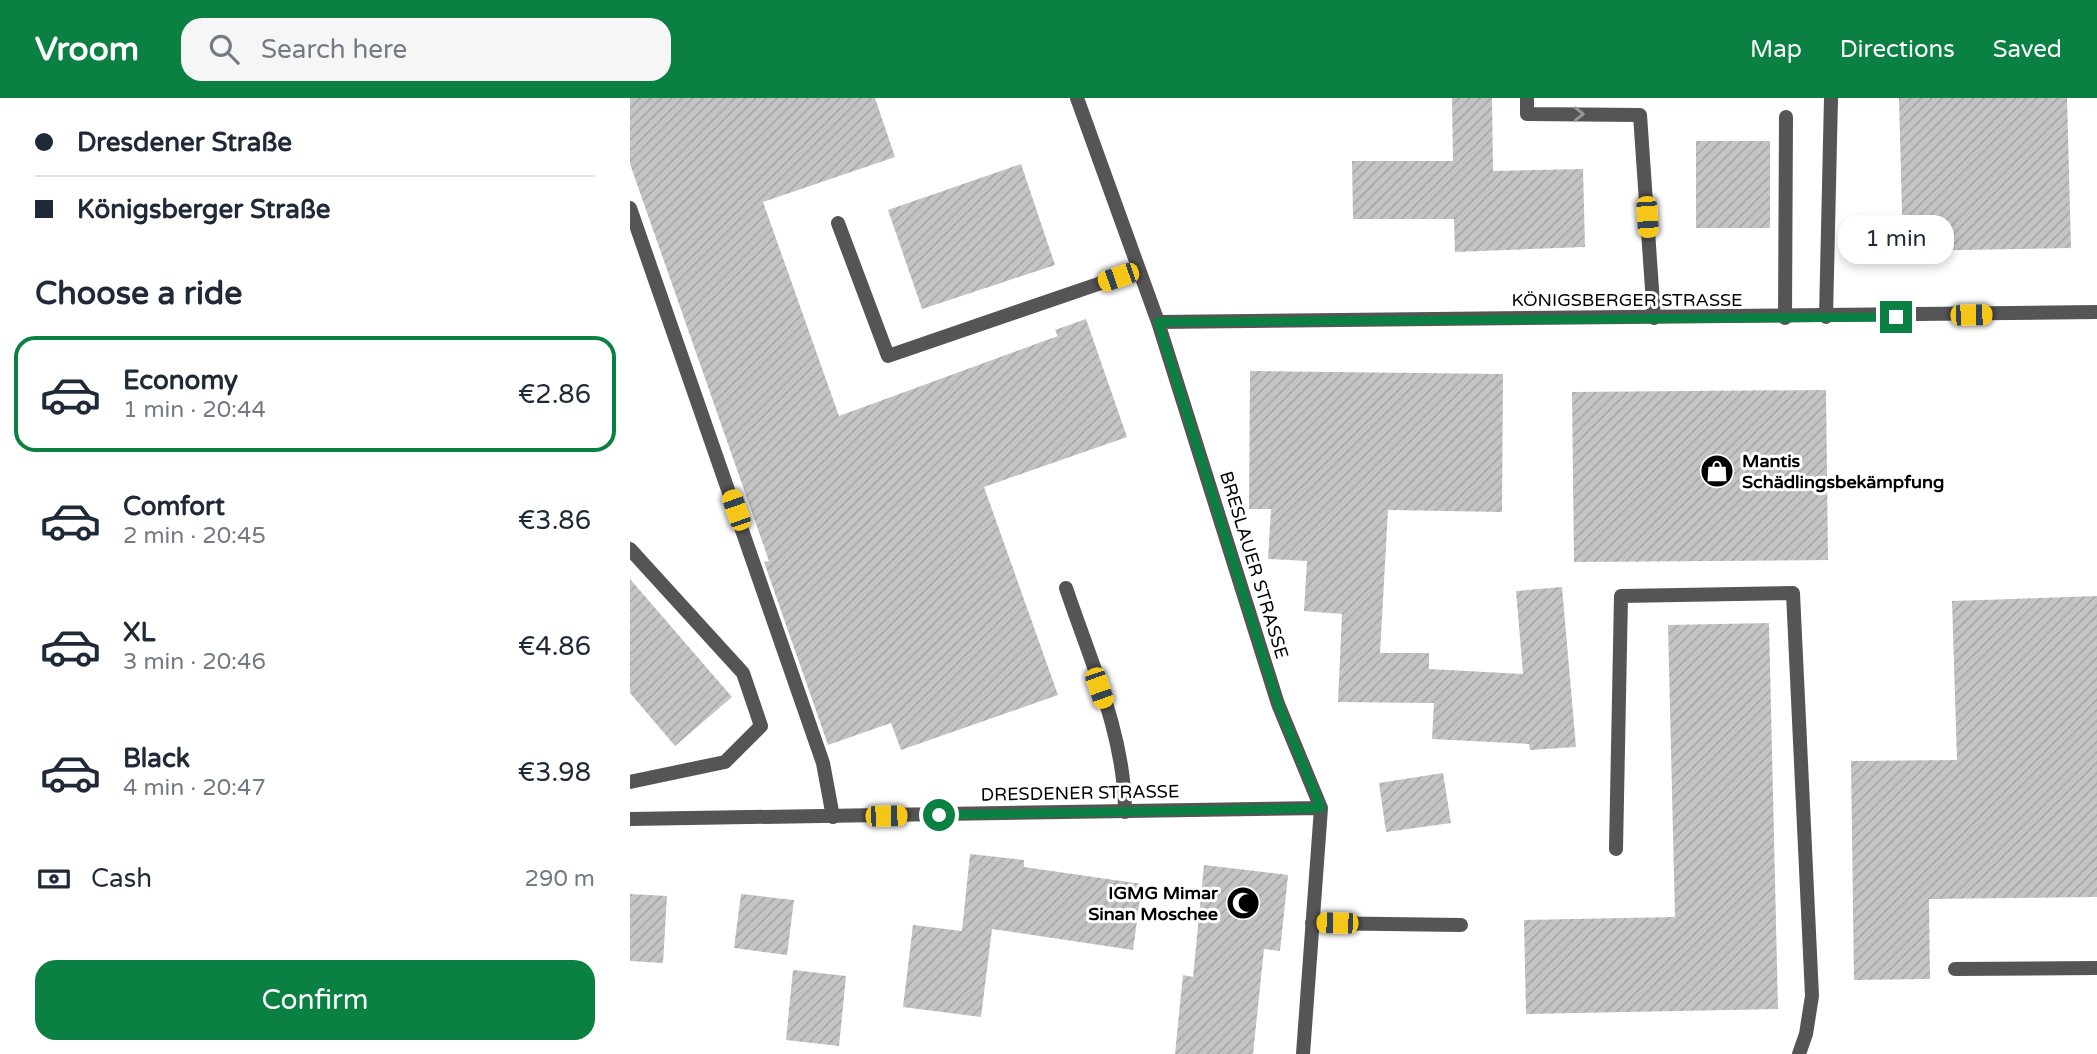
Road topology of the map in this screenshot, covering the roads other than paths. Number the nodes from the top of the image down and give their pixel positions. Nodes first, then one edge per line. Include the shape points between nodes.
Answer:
1 (1077, 98) edge
2 (1527, 98) edge
3 (1830, 98) edge
4 (1786, 117) dead end
5 (630, 208) edge
6 (838, 223) dead end
7 (1139, 270) junction
8 (2097, 312) edge
9 (1826, 317) junction
10 (1654, 318) junction
11 (1785, 318) junction
12 (1158, 322) junction
13 (630, 548) edge
14 (1066, 588) dead end
15 (630, 782) edge
16 (1321, 808) junction
17 (1125, 812) junction
18 (833, 817) junction
19 (630, 819) edge
20 (1616, 849) dead end
21 (1312, 923) junction
22 (1461, 925) dead end
23 (2097, 968) edge
24 (1955, 969) dead end
25 (1303, 1054) edge
26 (1799, 1054) edge

1 - 7 street, BRESLAUER STRASSE
2 -> 10 street via 1527,114 1640,115
3 - 9 street
4 - 11 street
5 - 18 street via 823,763
6 - 7 street via 888,356
7 - 12 street, BRESLAUER STRASSE
8 - 9 street, KÖNIGSBERGER STRASSE
9 - 11 street, KÖNIGSBERGER STRASSE
10 - 11 street, KÖNIGSBERGER STRASSE
10 - 12 street, KÖNIGSBERGER STRASSE
12 - 16 street, BRESLAUER STRASSE via 1278,704
13 - 15 street via 743,673 761,726 726,762
14 - 17 street via 1116,738 1125,778
16 - 17 street, DRESDENER STRASSE
16 - 21 street, BRESLAUER STRASSE
17 - 18 street, DRESDENER STRASSE
18 - 19 street, DRESDENER STRASSE
20 - 26 street via 1621,596 1793,593 1812,996
21 - 22 street
21 - 25 street, BRESLAUER STRASSE
23 - 24 street

